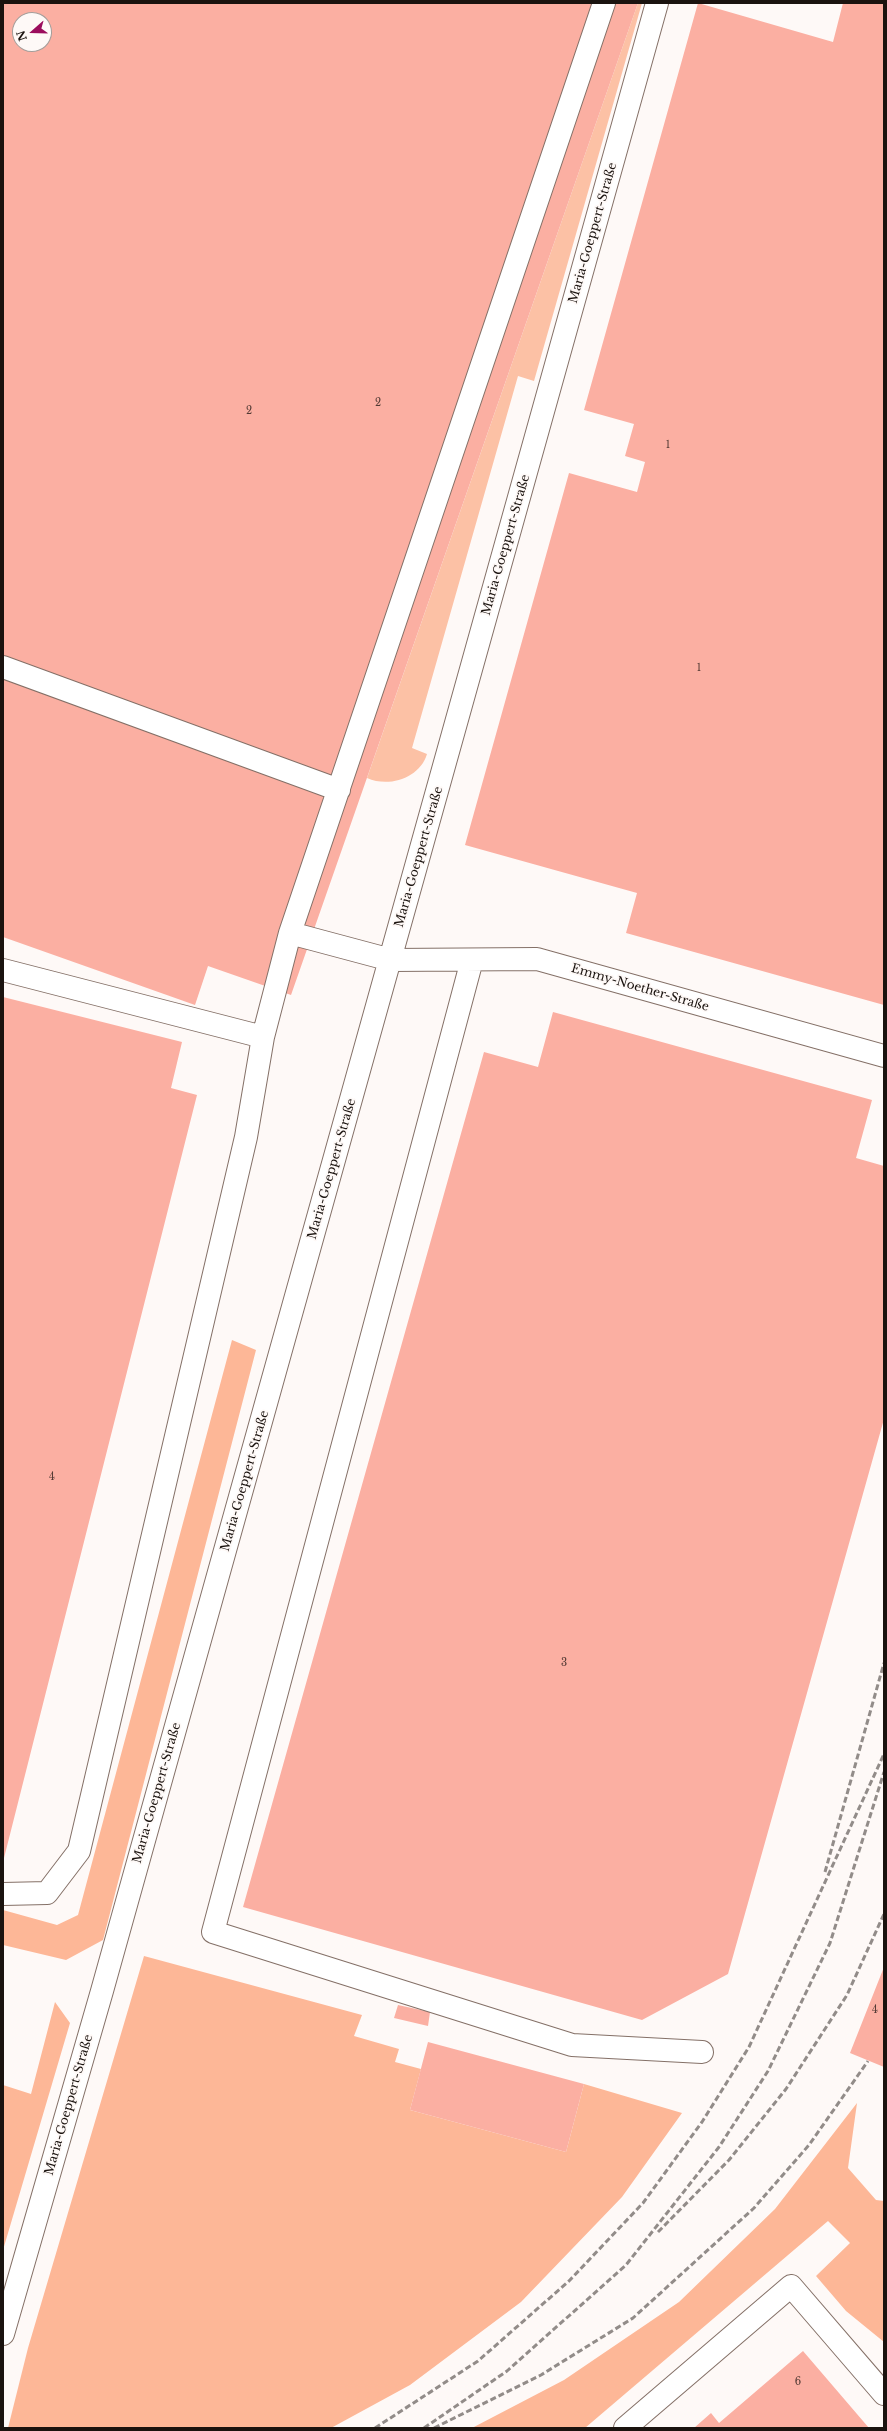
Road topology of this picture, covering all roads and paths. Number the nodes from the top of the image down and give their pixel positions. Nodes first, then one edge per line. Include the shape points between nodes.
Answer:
1 (604, 3) edge
2 (657, 3) edge
3 (3, 667) edge
4 (339, 790) junction
5 (290, 932) junction
6 (391, 960) junction
7 (472, 960) junction
8 (3, 970) edge
9 (263, 1037) junction
10 (884, 1056) edge
11 (3, 1894) edge
12 (702, 2052) dead end
13 (3, 2334) edge
14 (884, 2394) edge
15 (626, 2428) edge

1 - 4 lane
2 - 6 lane, Maria-Goeppert-Straße
3 - 4 lane
4 - 5 lane
5 - 6 lane, Emmy-Noether-Straße
5 - 9 lane
6 - 7 lane, Emmy-Noether-Straße
6 - 13 lane, Maria-Goeppert-Straße via 102,1991
7 - 10 lane, Emmy-Noether-Straße via 537,959
7 - 12 lane via 213,1932 572,2045
8 - 9 lane
9 - 11 lane via 246,1137 79,1851 47,1893
14 - 15 lane via 791,2286

